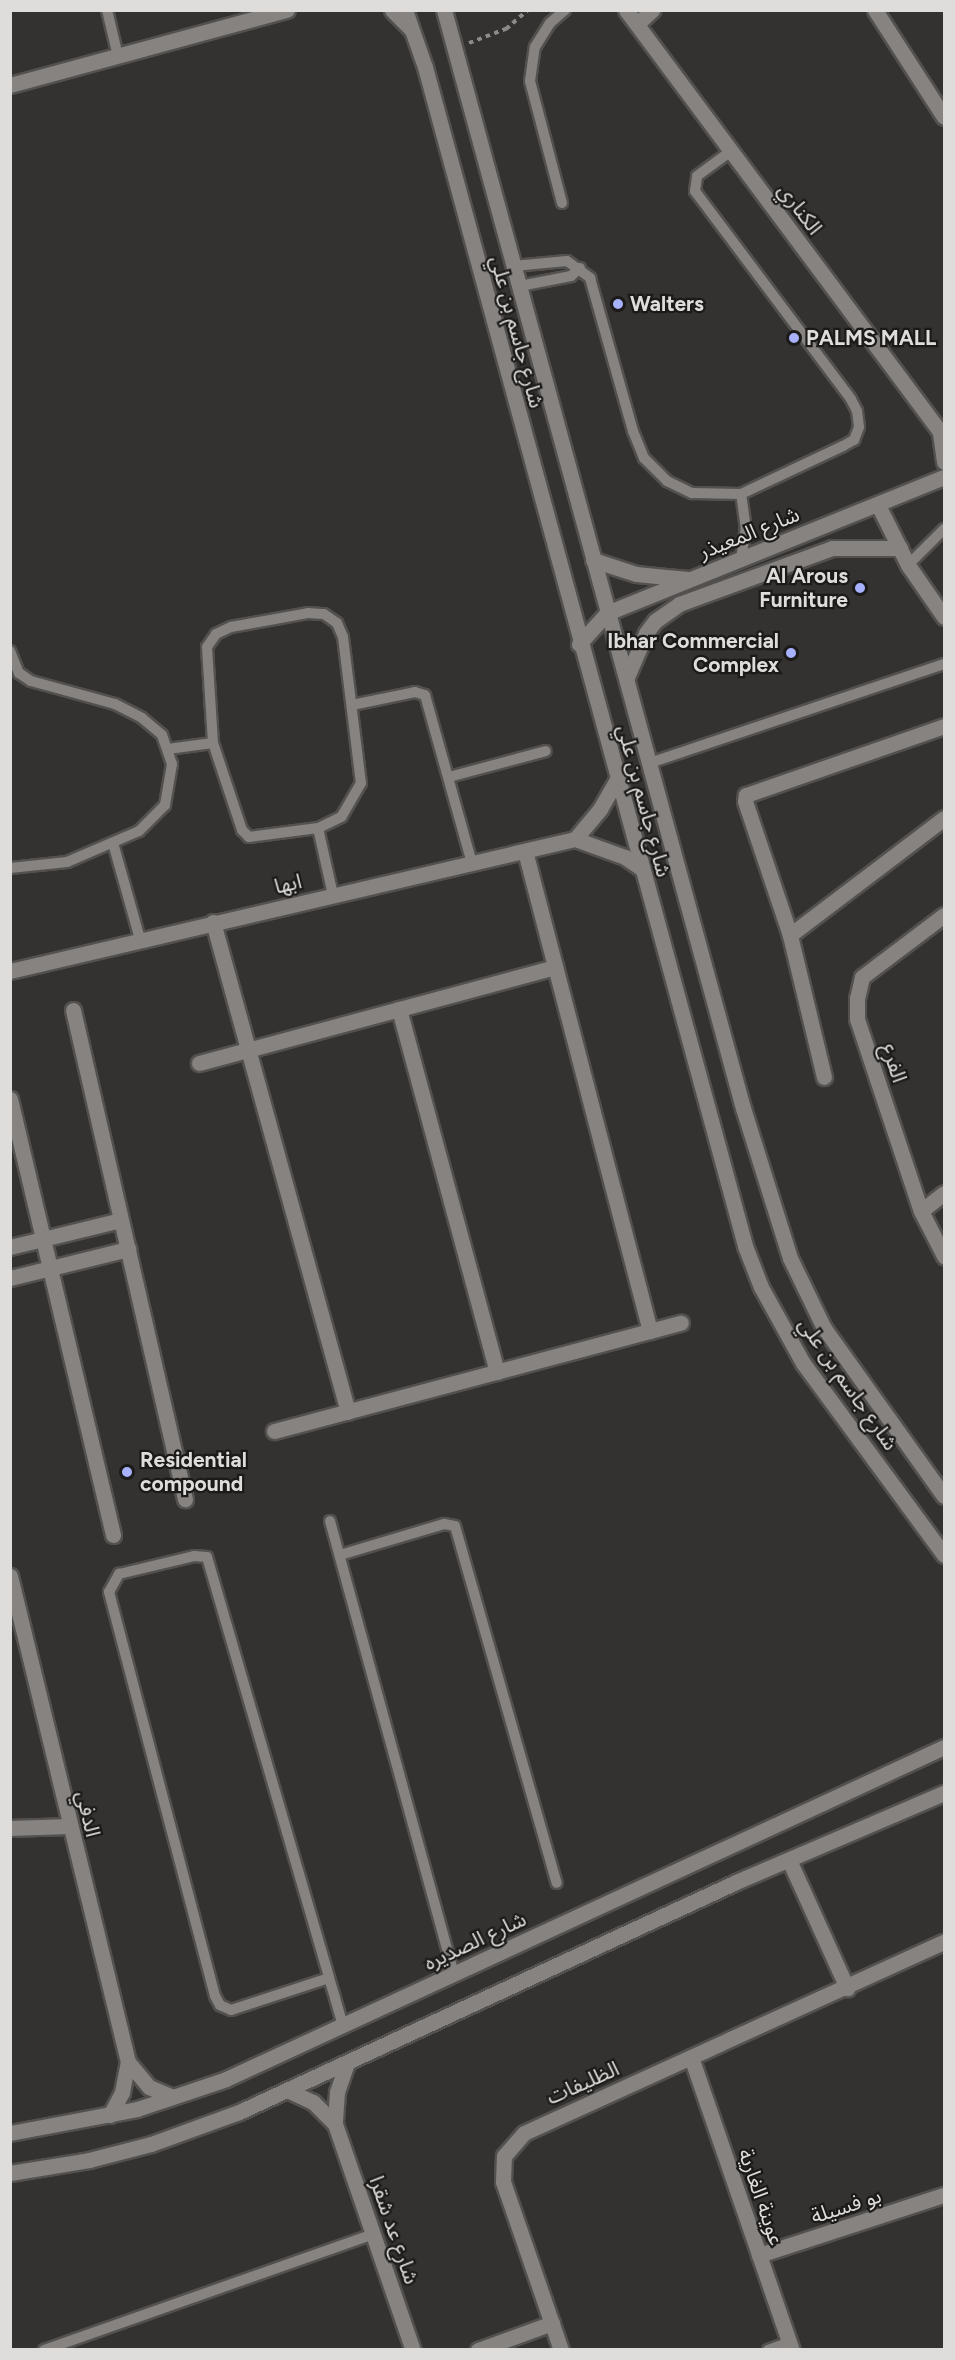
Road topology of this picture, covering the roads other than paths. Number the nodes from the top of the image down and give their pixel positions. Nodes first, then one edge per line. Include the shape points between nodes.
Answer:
1 (107, 10) edge
2 (287, 10) edge
3 (392, 10) edge
4 (405, 10) edge
5 (444, 10) edge
6 (565, 10) edge
7 (626, 10) edge
8 (652, 10) edge
9 (875, 10) edge
10 (637, 24) junction
11 (414, 33) junction
12 (118, 56) junction
13 (10, 85) edge
14 (945, 117) edge
15 (731, 151) junction
16 (562, 203) dead end
17 (514, 266) junction
18 (580, 268) junction
19 (520, 286) junction
20 (942, 435) edge
21 (945, 462) edge
22 (945, 477) edge
23 (741, 494) junction
24 (878, 505) junction
25 (945, 529) edge
26 (900, 548) junction
27 (741, 559) junction
28 (593, 560) junction
29 (908, 565) junction
30 (691, 579) junction
31 (608, 613) junction
32 (943, 614) edge
33 (579, 644) junction
34 (10, 651) edge
35 (945, 664) edge
36 (627, 677) junction
37 (352, 705) junction
38 (945, 726) edge
39 (213, 743) junction
40 (168, 749) junction
41 (546, 751) dead end
42 (650, 763) junction
43 (449, 777) junction
44 (617, 780) junction
45 (945, 818) edge
46 (318, 828) junction
47 (575, 839) junction
48 (113, 843) junction
49 (525, 851) junction
50 (472, 863) junction
51 (10, 868) edge
52 (641, 868) junction
53 (333, 895) junction
54 (945, 915) edge
55 (213, 922) junction
56 (790, 935) junction
57 (140, 939) junction
58 (555, 967) junction
59 (10, 971) edge
60 (399, 1009) junction
61 (73, 1010) dead end
62 (248, 1050) junction
63 (199, 1063) dead end
64 (824, 1077) dead end
65 (10, 1099) edge
66 (945, 1193) edge
67 (921, 1211) junction
68 (121, 1220) junction
69 (43, 1239) junction
70 (10, 1247) edge
71 (128, 1249) junction
72 (945, 1256) edge
73 (50, 1268) junction
74 (10, 1278) edge
75 (681, 1323) dead end
76 (650, 1331) junction
77 (497, 1372) junction
78 (348, 1412) junction
79 (274, 1431) dead end
80 (945, 1496) edge
81 (185, 1499) dead end
82 (330, 1521) dead end
83 (113, 1535) dead end
84 (945, 1555) edge
85 (339, 1556) junction
86 (10, 1576) edge
87 (945, 1747) edge
88 (945, 1793) edge
89 (69, 1826) junction
90 (10, 1828) edge
91 (789, 1860) junction
92 (557, 1883) dead end
93 (945, 1942) edge
94 (454, 1974) junction
95 (329, 1978) junction
96 (847, 1989) junction
97 (343, 2026) junction
98 (691, 2057) junction
99 (128, 2062) junction
100 (347, 2063) junction
101 (287, 2090) junction
102 (172, 2097) junction
103 (110, 2115) junction
104 (335, 2124) junction
105 (10, 2133) edge
106 (10, 2173) edge
107 (945, 2196) edge
108 (373, 2234) junction
109 (759, 2255) junction
110 (552, 2323) junction
111 (791, 2346) edge
112 (44, 2349) edge
113 (413, 2349) edge
114 (478, 2349) edge
115 (561, 2349) edge
116 (768, 2349) edge

1 - 12 lane
2 - 12 street
3 - 11 street
4 - 11 street, شارع جاسم بن علي
5 - 17 street, شارع جاسم بن علي
6 - 16 lane via 550,23 535,47 530,81
7 - 10 street, الكناري
8 - 10 street
9 - 14 street
10 - 15 street, الكناري
11 - 33 street, شارع جاسم بن علي
12 - 13 street
15 - 20 street, الكناري
15 - 23 lane via 697,176 695,191 851,399 859,427 849,443
17 - 18 lane via 553,260 567,261
17 - 19 street, شارع جاسم بن علي
18 - 19 lane via 571,276
18 - 23 lane via 594,286 633,431 644,458 667,481 692,493
19 - 28 street, شارع جاسم بن علي
20 - 21 street, الكناري
22 - 24 street, شارع المعيذر
23 - 27 lane via 746,529
24 - 26 street
24 - 27 street, شارع المعيذر
25 - 29 lane
26 - 29 street
26 - 36 street, شارع المعيذر via 832,548 679,604 666,611 646,633
27 - 30 street, شارع المعيذر
28 - 30 street via 636,574
28 - 31 street, شارع جاسم بن علي
29 - 32 street
30 - 31 street, شارع المعيذر
31 - 33 street, شارع المعيذر
31 - 36 street, شارع جاسم بن علي
33 - 44 street, شارع جاسم بن علي
34 - 40 lane via 19,673 31,681 115,704 162,735
35 - 42 lane
36 - 42 street, شارع جاسم بن علي
37 - 39 lane via 344,637 337,623 324,614 231,627 216,634 207,647
37 - 43 lane via 415,692 425,695
37 - 46 lane via 361,783 341,817
38 - 56 street via 746,795
39 - 40 lane
39 - 46 lane via 244,835 254,838
40 - 48 lane via 172,764 165,805 139,831
41 - 43 lane
42 - 80 street, شارع جاسم بن علي via 742,1108 789,1258 806,1296 847,1364
43 - 50 lane
44 - 47 street
44 - 52 street, شارع جاسم بن علي
45 - 56 street
46 - 53 lane
47 - 49 street, ابها
47 - 52 street via 625,857
48 - 51 lane via 67,862
48 - 57 lane
49 - 50 street, ابها
49 - 58 street
50 - 53 street, ابها
52 - 84 street, شارع جاسم بن علي via 746,1246 761,1287 803,1363
53 - 55 street, ابها
54 - 67 street, الفرع via 862,977 857,998 857,1019
55 - 57 street, ابها
55 - 62 street
56 - 64 street
57 - 59 street, ابها
58 - 60 street
58 - 76 street
60 - 62 street
60 - 77 street
61 - 68 street
62 - 63 street
62 - 78 street
65 - 69 street
66 - 67 street
67 - 72 street, الفرع
68 - 69 street
68 - 71 street
69 - 70 street
69 - 73 street
71 - 73 street
71 - 81 street
73 - 74 street
73 - 83 street
75 - 76 street
76 - 77 street
77 - 78 street
78 - 79 street
82 - 85 lane
85 - 92 lane via 444,1524 455,1526
85 - 94 lane
86 - 89 street, الدفي
87 - 94 street, شارع الصديره
88 - 91 street
89 - 90 street
89 - 99 street, الدفي
91 - 96 street
91 - 100 street
93 - 96 street, الظليفات
94 - 97 street, شارع الصديره
95 - 95 lane via 207,1557 194,1556 119,1574 109,1592 214,1996 220,2005 231,2010
95 - 97 lane
96 - 98 street, الظليفات
97 - 102 street, شارع الصديره via 226,2079
98 - 109 street, عوينة الغارية
98 - 110 street, الظليفات via 524,2133 504,2156 504,2182
99 - 102 street, الدفي via 149,2087
99 - 103 street, الدفي via 122,2092
100 - 101 street
100 - 104 street, شارع عد شقرا via 337,2092
101 - 104 street, شارع عد شقرا via 313,2102
101 - 106 street via 151,2144 89,2160
102 - 103 street, شارع الصديره
103 - 105 street, شارع الصديره
104 - 108 street, شارع عد شقرا
107 - 109 street, بو فسيلة
108 - 112 lane
108 - 113 street, شارع عد شقرا
109 - 111 street, عوينة الغارية
110 - 114 street
110 - 115 street, الظليفات
111 - 116 lane

